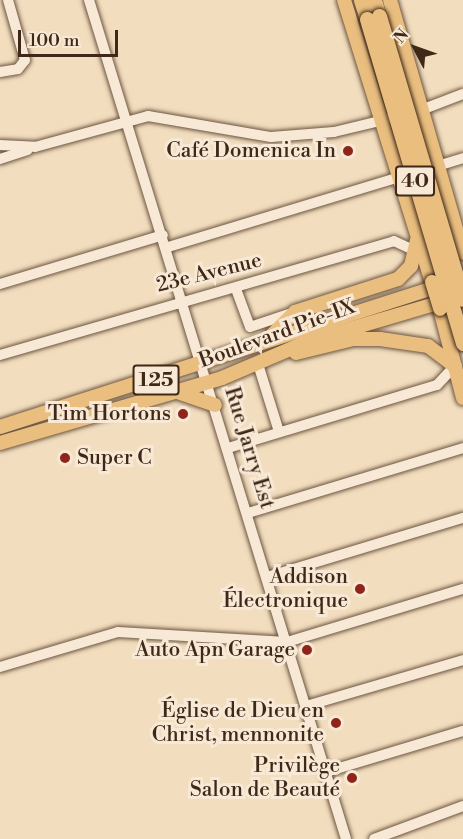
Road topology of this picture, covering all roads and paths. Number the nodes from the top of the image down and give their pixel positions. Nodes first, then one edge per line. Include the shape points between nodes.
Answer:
1 (8, 0) edge
2 (90, 0) edge
3 (344, 0) edge
4 (361, 0) edge
5 (374, 0) edge
6 (390, 0) edge
7 (373, 17) junction
8 (0, 72) edge
9 (463, 94) edge
10 (419, 111) junction
11 (385, 120) junction
12 (128, 121) junction
13 (0, 145) edge
14 (35, 147) junction
15 (463, 158) edge
16 (0, 159) edge
17 (436, 167) junction
18 (403, 176) junction
19 (163, 235) junction
20 (461, 238) edge
21 (168, 247) junction
22 (419, 248) junction
23 (0, 284) edge
24 (429, 286) junction
25 (236, 289) junction
26 (463, 299) edge
27 (185, 302) junction
28 (435, 307) junction
29 (295, 312) junction
30 (269, 338) junction
31 (463, 343) edge
32 (285, 352) junction
33 (0, 355) edge
34 (258, 364) junction
35 (204, 365) junction
36 (455, 366) junction
37 (208, 382) junction
38 (177, 392) junction
39 (463, 398) edge
40 (215, 405) junction
41 (0, 428) edge
42 (279, 432) junction
43 (0, 443) edge
44 (228, 448) junction
45 (463, 448) edge
46 (248, 513) junction
47 (463, 518) edge
48 (267, 577) junction
49 (463, 589) edge
50 (287, 642) junction
51 (463, 660) edge
52 (0, 667) edge
53 (306, 706) junction
54 (463, 731) edge
55 (326, 772) junction
56 (463, 806) edge
57 (346, 839) edge
58 (374, 839) edge

1 - 8 street via 25,60 18,69
2 - 12 street, Rue Jarry Est
3 - 11 main road
4 - 7 highway, 40
5 - 7 highway, 40
6 - 10 main road
7 - 26 highway, 40, bridge
7 - 31 highway, 40, bridge
9 - 10 street
10 - 17 main road
11 - 12 street via 334,132 271,136 160,117
11 - 18 main road
12 - 14 street
12 - 19 street, Rue Jarry Est
13 - 14 street
14 - 16 street
15 - 17 street
17 - 20 main road
18 - 21 street
18 - 22 main road
19 - 21 street, Rue Jarry Est
19 - 23 street
21 - 27 street, Rue Jarry Est
22 - 24 main road
22 - 25 street, 23e Avenue via 394,241
22 - 29 main road via 411,266 398,279
24 - 28 main road, bridge
24 - 30 main road, Boulevard Pie-IX / 125
25 - 27 street, 23e Avenue
25 - 29 street via 250,327
27 - 33 street, 23e Avenue
27 - 35 street, Rue Jarry Est
28 - 32 main road, Boulevard Pie-IX / 125
28 - 36 main road
29 - 30 main road
30 - 35 main road, Boulevard Pie-IX / 125
32 - 34 main road, Boulevard Pie-IX / 125
32 - 36 main road via 380,339 428,346
34 - 37 main road, Boulevard Pie-IX / 125
34 - 42 street
35 - 37 street, Rue Jarry Est
35 - 41 main road, Boulevard Pie-IX / 125
36 - 39 main road
36 - 42 street via 437,385
37 - 38 main road, Boulevard Pie-IX / 125
37 - 40 street, Rue Jarry Est
38 - 40 main road
38 - 43 main road, Boulevard Pie-IX / 125
40 - 44 street, Rue Jarry Est
42 - 44 street
44 - 46 street, Rue Jarry Est
45 - 46 street
46 - 48 street, Rue Jarry Est
47 - 48 street
48 - 50 street, Rue Jarry Est
49 - 50 street
50 - 52 street via 118,632
50 - 53 street, Rue Jarry Est
51 - 53 street
53 - 55 street, Rue Jarry Est
54 - 55 street
55 - 57 street, Rue Jarry Est
56 - 58 street

